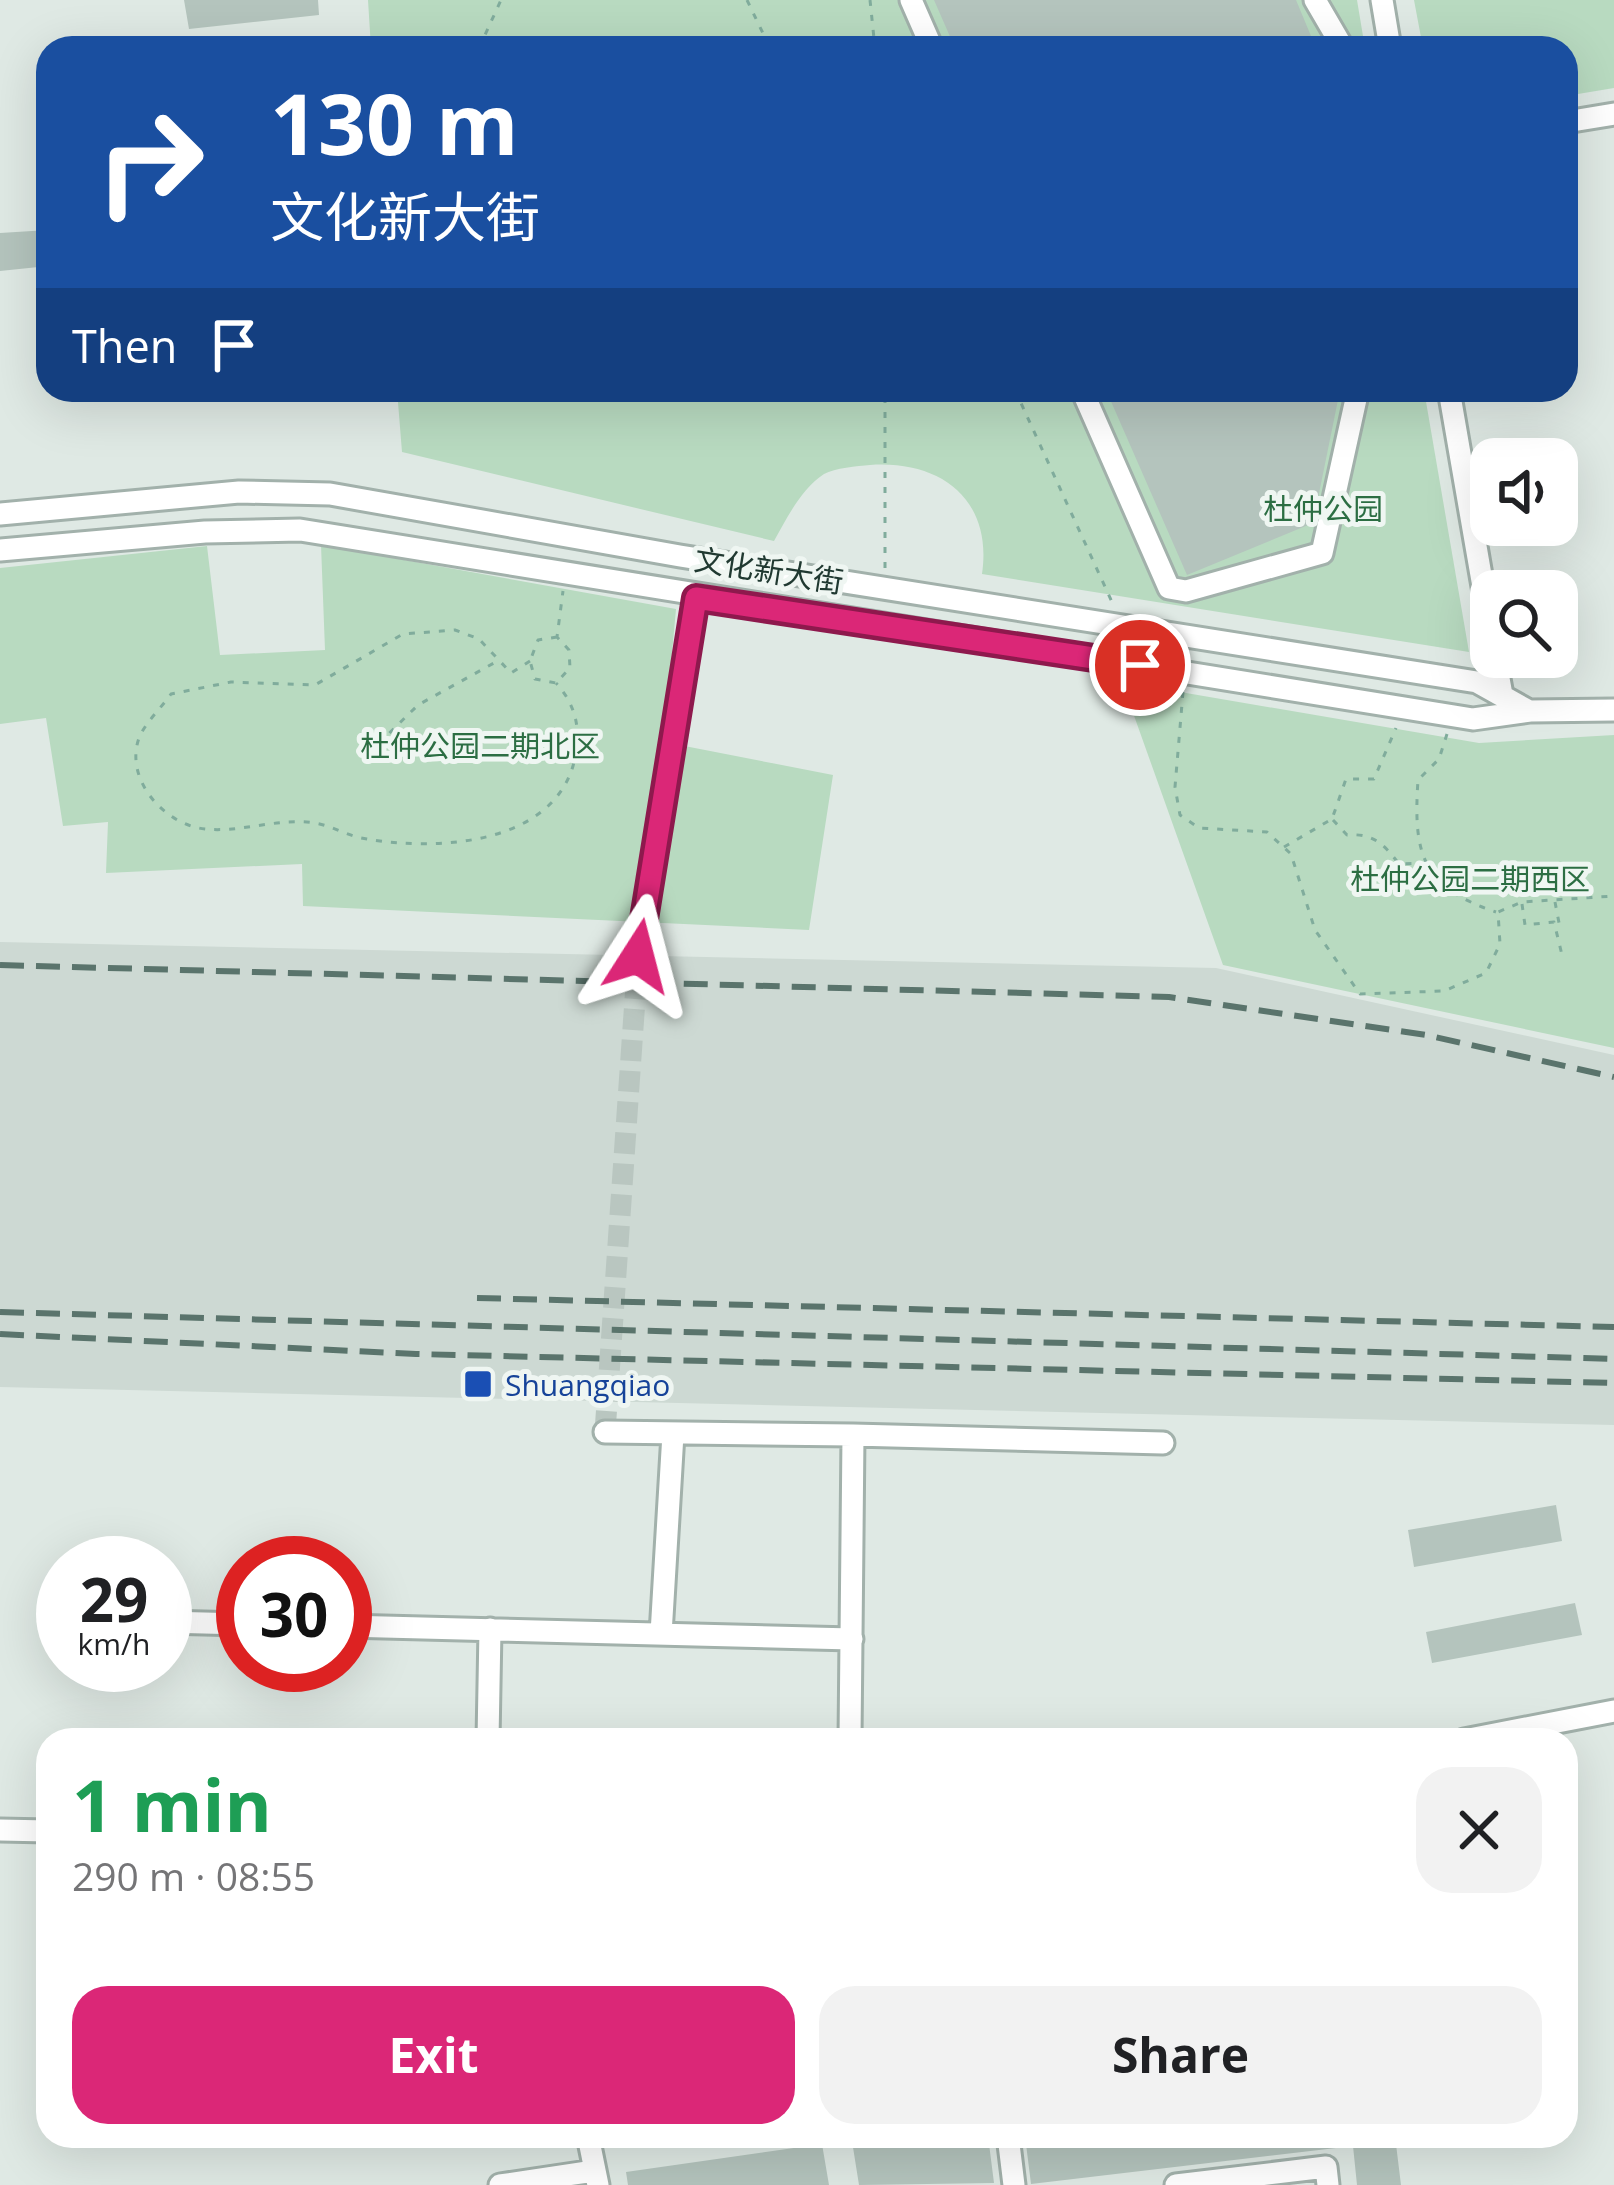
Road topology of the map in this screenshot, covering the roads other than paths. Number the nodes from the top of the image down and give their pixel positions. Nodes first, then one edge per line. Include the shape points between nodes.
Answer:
1 (911, 0) edge
2 (1315, 0) edge
3 (1382, 0) edge
4 (927, 36) edge
5 (1335, 36) edge
6 (1388, 36) edge
7 (1614, 114) edge
8 (1578, 120) edge
9 (1087, 402) edge
10 (1355, 402) edge
11 (1451, 402) edge
12 (0, 514) edge
13 (0, 550) edge
14 (1480, 570) edge
15 (696, 598) junction
16 (1499, 678) edge
17 (1502, 695) junction
18 (1614, 710) edge
19 (1530, 711) junction
20 (638, 956) tunnel mouth
21 (605, 1432) dead end
22 (673, 1434) junction
23 (853, 1435) junction
24 (1163, 1443) dead end
25 (372, 1627) edge
26 (490, 1629) junction
27 (661, 1634) junction
28 (852, 1640) junction
29 (1614, 1711) edge
30 (488, 1728) edge
31 (850, 1728) edge
32 (1526, 1728) edge
33 (0, 1830) edge
34 (36, 1831) edge
35 (590, 2148) edge
36 (1010, 2148) edge
37 (596, 2178) edge
38 (500, 2185) edge
39 (1015, 2185) edge
40 (1176, 2185) edge
41 (1328, 2185) edge

1 - 4 street
2 - 5 street
3 - 6 street
7 - 8 street
9 - 10 street via 1169,589 1186,591 1322,553
11 - 14 street
12 - 17 street, 文化新大街 via 278,489 1478,682
13 - 15 street, 文化新大街 via 300,530
15 - 19 street, 文化新大街 via 1473,719
15 - 20 street
16 - 17 street
17 - 19 street, 文化新大街
18 - 19 street, 文化新大街
21 - 22 street
22 - 23 street
22 - 27 street
23 - 24 street
23 - 28 street
25 - 26 street
26 - 27 street
26 - 30 street
27 - 28 street
28 - 31 street
29 - 32 street
33 - 34 street
35 - 37 street
36 - 39 street
37 - 38 street
40 - 41 street via 1326,2167

